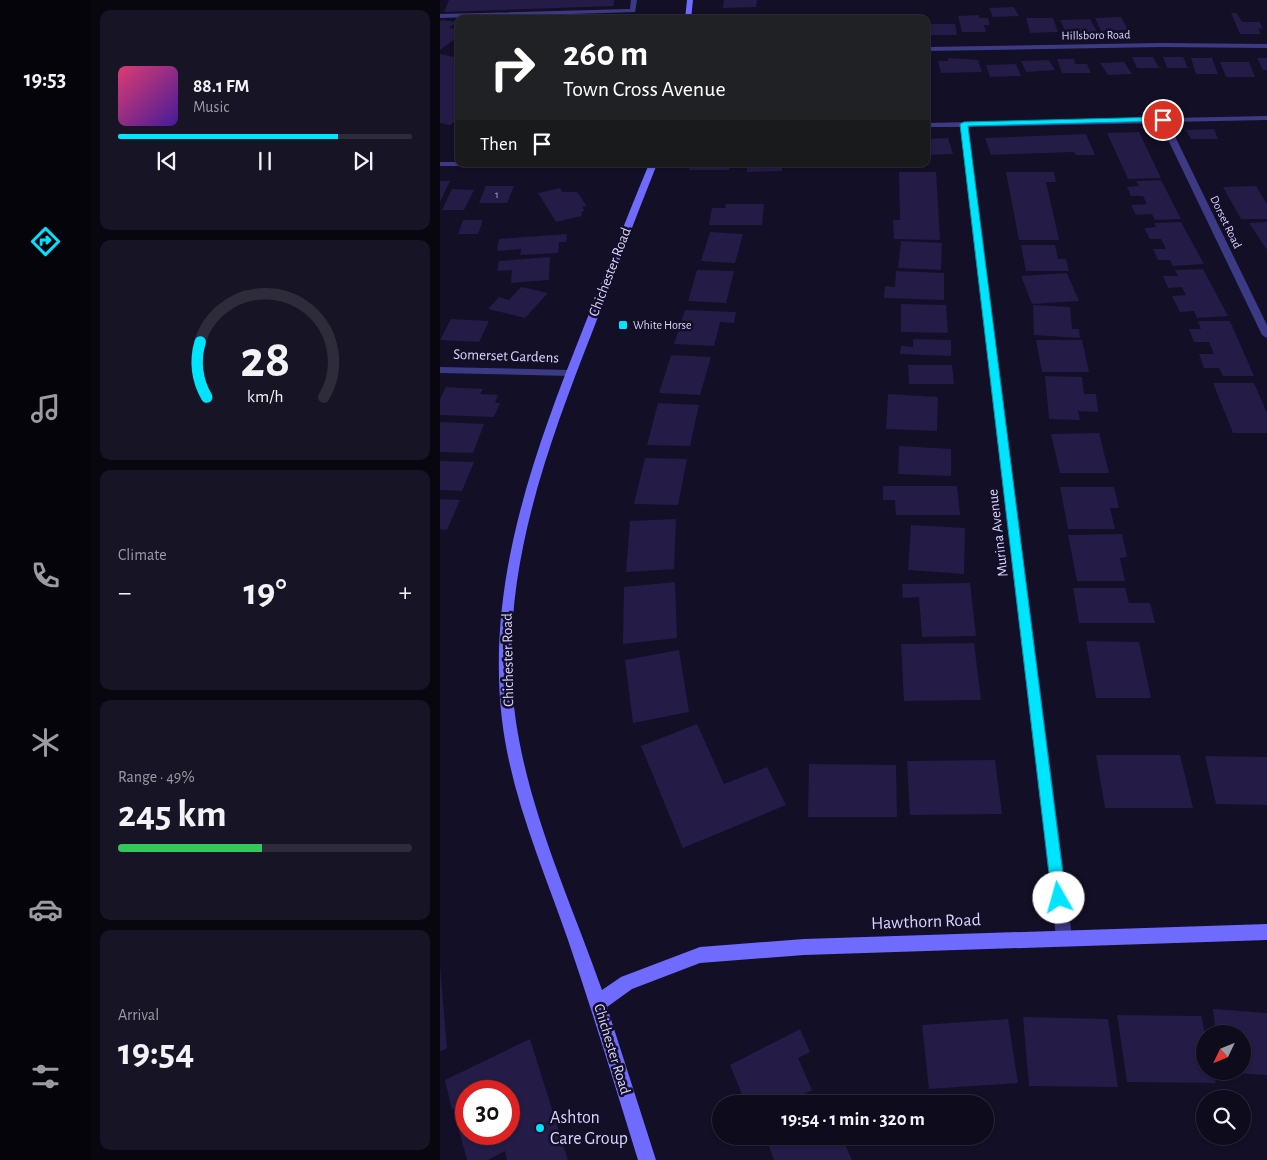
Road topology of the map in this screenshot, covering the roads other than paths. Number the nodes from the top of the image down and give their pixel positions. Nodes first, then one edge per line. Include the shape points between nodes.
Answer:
1 (634, 0) edge
2 (690, 0) edge
3 (582, 15) edge
4 (688, 15) edge
5 (440, 16) edge
6 (455, 16) edge
7 (1267, 46) edge
8 (930, 49) edge
9 (1267, 118) edge
10 (1163, 120) junction
11 (964, 124) junction
12 (930, 125) edge
13 (440, 164) edge
14 (455, 164) edge
15 (652, 167) edge
16 (1267, 335) edge
17 (440, 370) edge
18 (570, 373) junction
19 (1267, 932) edge
20 (1064, 937) junction
21 (598, 1004) junction
22 (647, 1160) edge

1 - 3 street via 633,11
2 - 4 main road
5 - 6 street
7 - 8 street, Hillsboro Road via 1161,44
9 - 10 street
10 - 11 street
10 - 16 street, Dorset Road
11 - 12 street
11 - 20 street, Murina Avenue
13 - 14 street
15 - 18 main road, Chichester Road
17 - 18 street, Somerset Gardens
18 - 21 main road, Chichester Road via 526,498 512,558 506,614 505,677 509,721 525,796
19 - 20 main road, Hawthorn Road
20 - 21 main road, Hawthorn Road via 804,947 700,955 627,983
21 - 22 main road, Chichester Road

